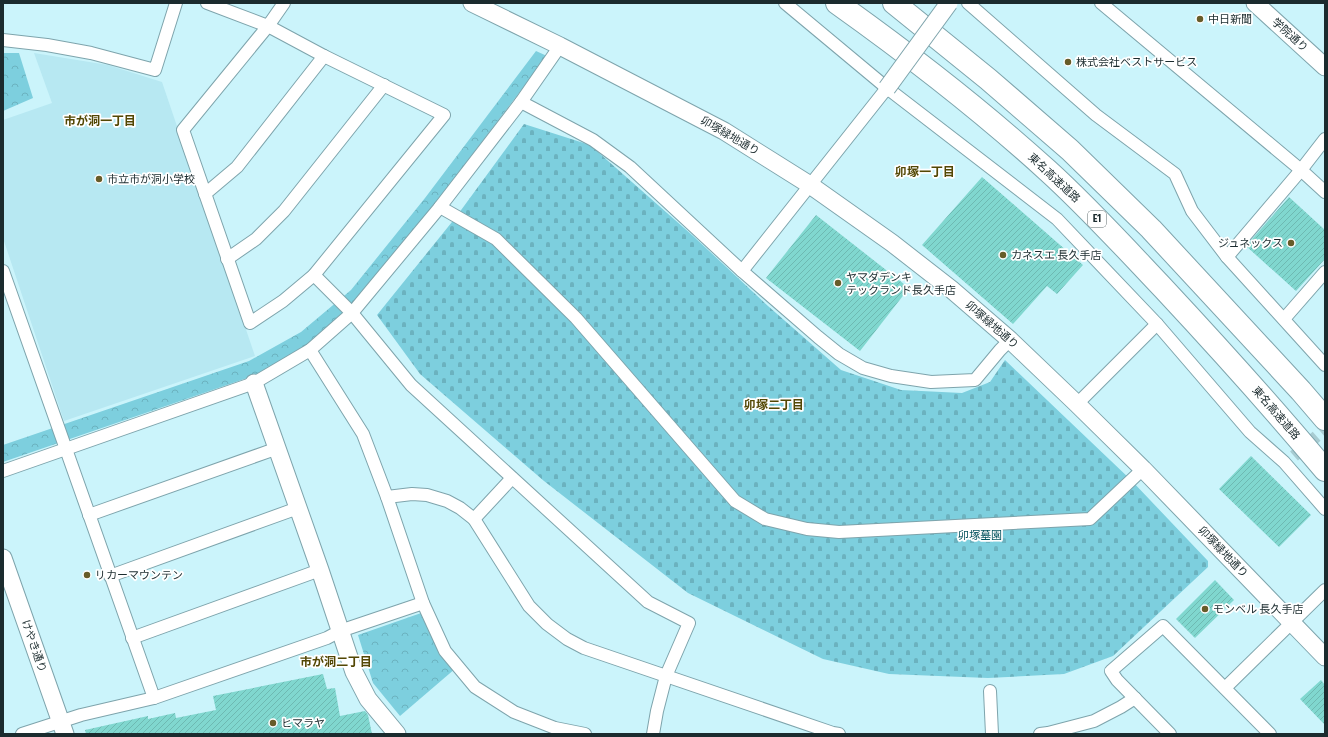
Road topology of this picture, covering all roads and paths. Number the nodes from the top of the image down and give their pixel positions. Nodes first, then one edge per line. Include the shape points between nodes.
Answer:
1 (176, 3) edge
2 (207, 3) edge
3 (284, 3) edge
4 (472, 3) edge
5 (785, 3) edge
6 (837, 3) edge
7 (894, 3) edge
8 (949, 3) edge
9 (968, 3) edge
10 (1101, 3) edge
11 (1255, 3) edge
12 (268, 26) junction
13 (3, 40) edge
14 (560, 46) junction
15 (324, 56) junction
16 (1325, 67) edge
17 (384, 85) junction
18 (887, 88) junction
19 (521, 102) junction
20 (1325, 139) edge
21 (1301, 170) junction
22 (810, 185) junction
23 (1325, 192) edge
24 (205, 194) junction
25 (440, 207) junction
26 (1227, 257) junction
27 (228, 259) junction
28 (3, 270) edge
29 (742, 271) junction
30 (1325, 272) edge
31 (314, 275) junction
32 (352, 313) junction
33 (1284, 319) junction
34 (1157, 324) junction
35 (1010, 340) junction
36 (310, 350) junction
37 (1325, 365) edge
38 (254, 383) junction
39 (1077, 404) junction
40 (1325, 419) edge
41 (278, 448) junction
42 (66, 449) junction
43 (1143, 469) junction
44 (1325, 470) edge
45 (3, 471) edge
46 (512, 478) junction
47 (387, 497) junction
48 (298, 508) junction
49 (1325, 509) edge
50 (89, 515) junction
51 (474, 519) junction
52 (3, 558) edge
53 (320, 570) junction
54 (110, 576) junction
55 (1325, 590) edge
56 (423, 603) junction
57 (1291, 623) junction
58 (340, 631) junction
59 (132, 638) junction
60 (1325, 657) edge
61 (666, 676) junction
62 (1226, 688) junction
63 (990, 691) dead end
64 (154, 698) junction
65 (1135, 698) junction
66 (63, 727) edge
67 (22, 734) edge
68 (396, 734) edge
69 (585, 734) edge
70 (653, 734) edge
71 (839, 734) edge
72 (992, 734) edge
73 (1040, 734) edge
74 (1170, 734) edge
75 (1270, 734) edge

1 - 13 street via 155,70 90,53
2 - 12 street
3 - 12 street
4 - 14 street, 卯塚緑地通り
5 - 18 street
6 - 44 highway, 東名高速道路 / E1 via 967,101 1048,171 1122,244 1275,410
7 - 40 highway via 1076,155 1151,229
8 - 18 street, bridge
9 - 26 street via 1096,115 1175,174 1192,211
10 - 21 street
11 - 16 street, 学院通り
12 - 15 street
12 - 24 street via 183,130
14 - 19 street
14 - 22 street, 卯塚緑地通り via 724,131
15 - 17 street
15 - 24 street via 237,167
17 - 27 street via 284,211 256,239
17 - 31 street via 444,115
18 - 22 street
18 - 34 street via 1057,219
19 - 25 street
19 - 29 street via 593,140 630,168
20 - 21 street
21 - 23 street
21 - 26 street
22 - 29 street
22 - 35 street, 卯塚緑地通り via 892,243
24 - 27 street
25 - 32 street
25 - 43 street via 496,239 576,318 735,501 765,519 807,529 839,532 1090,519
26 - 33 street
27 - 31 street via 250,324
28 - 42 street
29 - 35 street via 840,354 864,368 891,376 931,382 975,380
30 - 33 street
31 - 32 street
32 - 36 street
32 - 46 street via 411,386
33 - 37 street
34 - 39 street
34 - 49 street via 1250,432 1289,459
35 - 39 street, 卯塚緑地通り
36 - 38 street
36 - 47 street via 363,434
38 - 41 street
38 - 42 street
39 - 43 street, 卯塚緑地通り
41 - 48 street
41 - 50 street
42 - 45 street
42 - 50 street
43 - 57 street, 卯塚緑地通り
46 - 51 street
46 - 61 street via 648,602 689,623
47 - 51 street via 427,495 453,505
47 - 56 street
48 - 53 street
48 - 54 street
50 - 54 street
51 - 61 street via 529,606 547,624 584,648
52 - 66 street, けやき通り
53 - 58 street
53 - 59 street
54 - 59 street
55 - 57 street
56 - 58 street
56 - 69 street via 445,651 475,687 514,712 554,728
57 - 60 street, 卯塚緑地通り
57 - 62 street
58 - 64 street via 327,638
58 - 68 street via 354,672 368,699
59 - 64 street
61 - 70 street
61 - 71 street
62 - 65 street via 1163,626 1111,671
62 - 75 street
63 - 72 street
64 - 66 street
65 - 73 street via 1094,721
65 - 74 street
66 - 67 street

